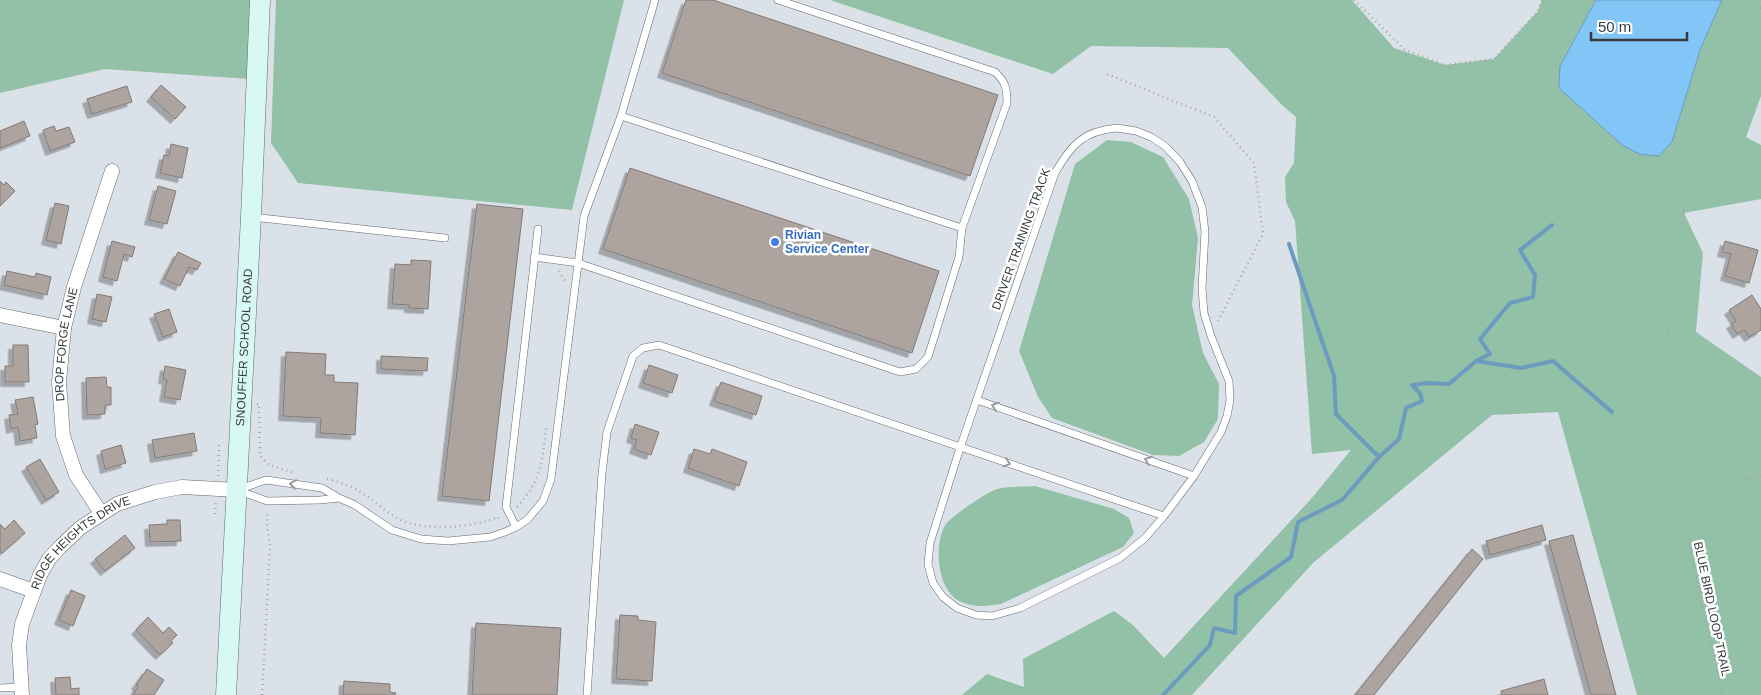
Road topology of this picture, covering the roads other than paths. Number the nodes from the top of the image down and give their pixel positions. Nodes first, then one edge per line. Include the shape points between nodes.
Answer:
1 (260, 0) edge
2 (655, 0) edge
3 (778, 0) edge
4 (621, 116) junction
5 (112, 172) dead end
6 (251, 217) junction
7 (962, 228) junction
8 (538, 229) dead end
9 (445, 238) dead end
10 (534, 257) junction
11 (578, 263) junction
12 (0, 315) edge
13 (64, 328) junction
14 (977, 400) junction
15 (960, 448) junction
16 (1194, 476) junction
17 (237, 490) junction
18 (339, 498) junction
19 (102, 513) junction
20 (1164, 516) junction
21 (516, 527) junction
22 (0, 579) edge
23 (34, 591) junction
24 (0, 688) edge
25 (22, 691) edge
26 (226, 695) edge
27 (587, 695) edge

1 - 6 main road, SNOUFFER SCHOOL ROAD
2 - 4 lane
3 - 7 lane via 995,72 1004,80 1007,103
4 - 7 lane
4 - 11 lane via 584,216
5 - 13 street, DROP FORGE LANE
6 - 9 lane
6 - 17 main road, SNOUFFER SCHOOL ROAD
7 - 11 lane via 959,257 928,357 916,369 900,372
8 - 10 lane
10 - 11 lane
10 - 21 lane via 506,507
11 - 21 lane via 551,479 543,501 527,520
12 - 13 street
13 - 19 street, DROP FORGE LANE via 59,382 63,436 76,475
14 - 15 lane, DRIVER TRAINING TRACK
16 -> 14 lane
14 - 16 lane, DRIVER TRAINING TRACK via 1055,173 1068,150 1101,129 1136,131 1165,146 1180,162 1202,207 1205,232 1204,313 1228,381 1230,400 1221,432
15 -> 20 lane
15 - 20 lane, DRIVER TRAINING TRACK via 930,543 928,564 933,583 943,597 976,616 992,616 1020,608 1120,558
15 - 27 lane via 659,345 642,348 633,356 607,432
16 - 20 lane, DRIVER TRAINING TRACK
17 - 18 lane via 267,501
18 -> 17 lane via 322,488 266,480
17 - 19 street, RIDGE HEIGHTS DRIVE via 182,487 117,504
17 - 26 main road, SNOUFFER SCHOOL ROAD
18 - 21 lane via 392,530 421,539 448,541 490,537
19 - 23 street, RIDGE HEIGHTS DRIVE via 60,546 49,559
22 - 23 street
23 - 25 street, RIDGE HEIGHTS DRIVE via 22,624 19,645
24 - 25 lane

